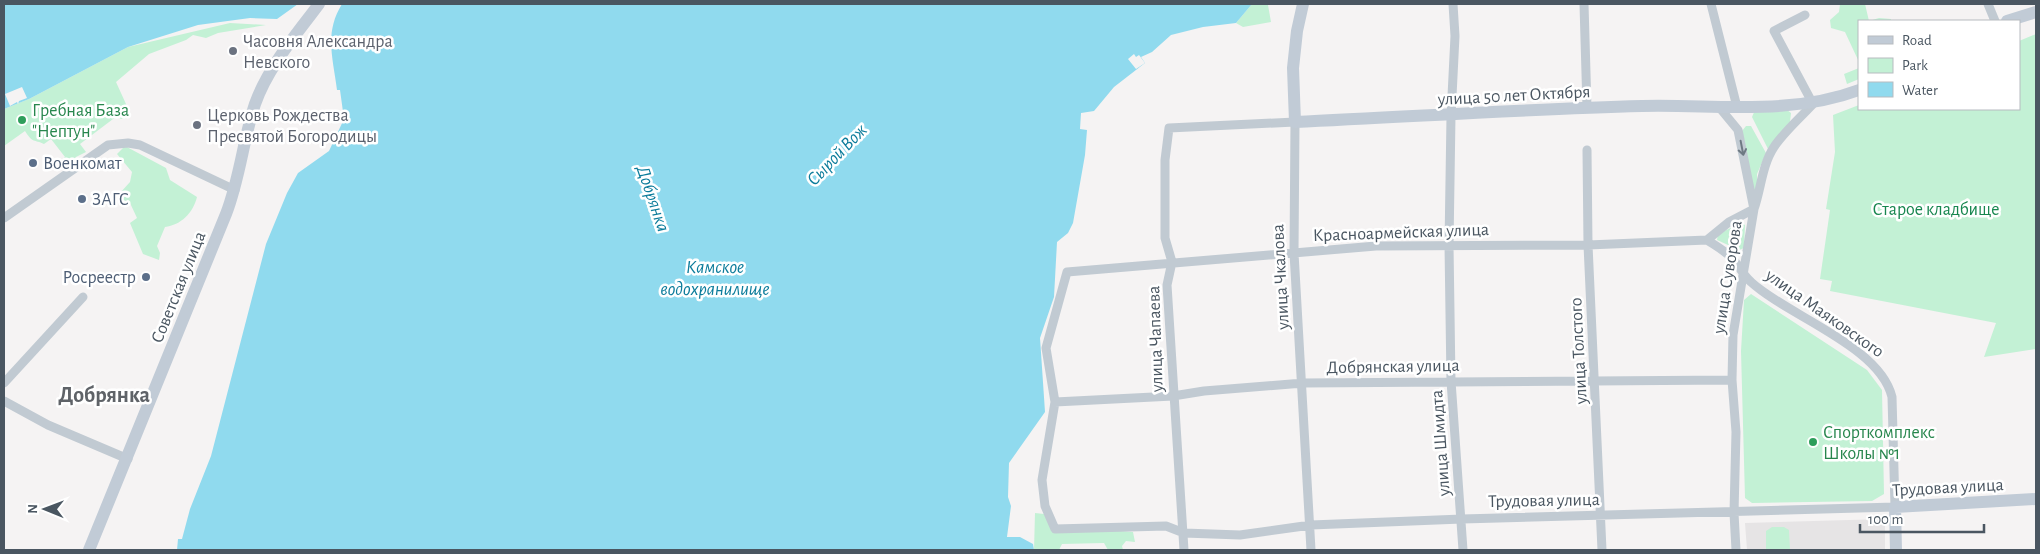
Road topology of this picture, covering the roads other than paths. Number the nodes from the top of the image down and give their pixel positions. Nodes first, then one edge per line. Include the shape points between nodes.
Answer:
1 (318, 4) edge
2 (1303, 4) edge
3 (1453, 4) edge
4 (1584, 4) edge
5 (1711, 4) edge
6 (1988, 4) edge
7 (2036, 12) edge
8 (1806, 14) dead end
9 (1995, 20) edge
10 (2010, 20) edge
11 (1858, 90) edge
12 (1813, 104) junction
13 (1719, 107) junction
14 (1736, 107) junction
15 (1587, 108) junction
16 (1451, 116) junction
17 (1295, 122) junction
18 (1169, 128) joint
19 (1587, 150) dead end
20 (235, 190) junction
21 (1754, 209) junction
22 (4, 218) edge
23 (1707, 240) junction
24 (1449, 245) junction
25 (1588, 245) junction
26 (1294, 253) junction
27 (1172, 262) junction
28 (1743, 274) junction
29 (83, 298) dead end
30 (1596, 380) junction
31 (1732, 380) junction
32 (1452, 381) junction
33 (4, 383) edge
34 (1303, 383) junction
35 (1173, 396) junction
36 (4, 402) edge
37 (1055, 402) junction
38 (128, 459) junction
39 (2036, 499) edge
40 (1895, 507) junction
41 (1734, 513) junction
42 (1601, 516) junction
43 (1462, 519) junction
44 (1311, 525) junction
45 (1184, 533) junction
46 (90, 550) edge
47 (1184, 550) edge
48 (1311, 550) edge
49 (1463, 550) edge
50 (1602, 550) edge
51 (1736, 550) edge
52 (1896, 550) edge

1 - 20 street, Советская улица via 267,78 256,102
2 - 17 street, улица Чкалова via 1293,68
3 - 16 street, улица Шмидта via 1455,36
4 - 15 street
5 - 14 street
6 - 9 street
7 - 10 street
8 - 12 street via 1774,31
11 - 12 street, улица 50 лет Октября
12 - 14 street, улица 50 лет Октября
12 - 21 street via 1774,147 1764,169 1762,188
13 - 14 street, улица 50 лет Октября
13 - 15 street, улица 50 лет Октября
13 -> 21 street, улица Суворова via 1738,130
15 - 16 street, улица 50 лет Октября
16 - 17 street, улица 50 лет Октября
16 - 24 street, улица Шмидта
17 - 18 street, улица 50 лет Октября
17 - 26 street, улица Чкалова
18 - 27 street, улица Чапаева via 1165,160 1166,238
19 - 25 street, улица Толстого
20 - 22 street via 140,145 108,145
20 - 38 street, Советская улица
21 - 23 street via 1729,222
21 - 28 street, улица Суворова
23 - 25 street, Красноармейская улица
23 - 28 street, улица Маяковского via 1733,259
24 - 25 street, Красноармейская улица
24 - 26 street, Красноармейская улица via 1376,246
24 - 32 street, улица Шмидта
25 - 30 street, улица Толстого
26 - 27 street, Красноармейская улица
26 - 34 street, улица Чкалова
27 - 35 street, улица Чапаева via 1167,285
27 - 37 street, Красноармейская улица via 1067,272 1046,348
28 - 31 street, улица Суворова via 1734,324
28 - 40 street, улица Маяковского via 1864,357 1886,380 1892,397
29 - 33 street
30 - 31 street, Добрянская улица
30 - 32 street, Добрянская улица
30 - 42 street, улица Толстого
31 - 41 street, улица Суворова via 1736,440
32 - 34 street, Добрянская улица
32 - 43 street, улица Шмидта
34 - 35 street, Добрянская улица
34 - 44 street, улица Чкалова
35 - 37 street, Добрянская улица
35 - 45 street, улица Чапаева
36 - 38 street via 48,425
37 - 45 street, Трудовая улица via 1042,480 1045,506 1055,529 1166,526
38 - 46 street, Советская улица
39 - 40 street, Трудовая улица
40 - 41 street, Трудовая улица
40 - 52 street, улица Маяковского
41 - 42 street, Трудовая улица
41 - 51 street, улица Суворова
42 - 43 street, Трудовая улица
42 - 50 street, улица Толстого
43 - 44 street, Трудовая улица
43 - 49 street, улица Шмидта
44 - 45 street, Трудовая улица via 1240,535
44 - 48 street, улица Чкалова
45 - 47 street, улица Чапаева

